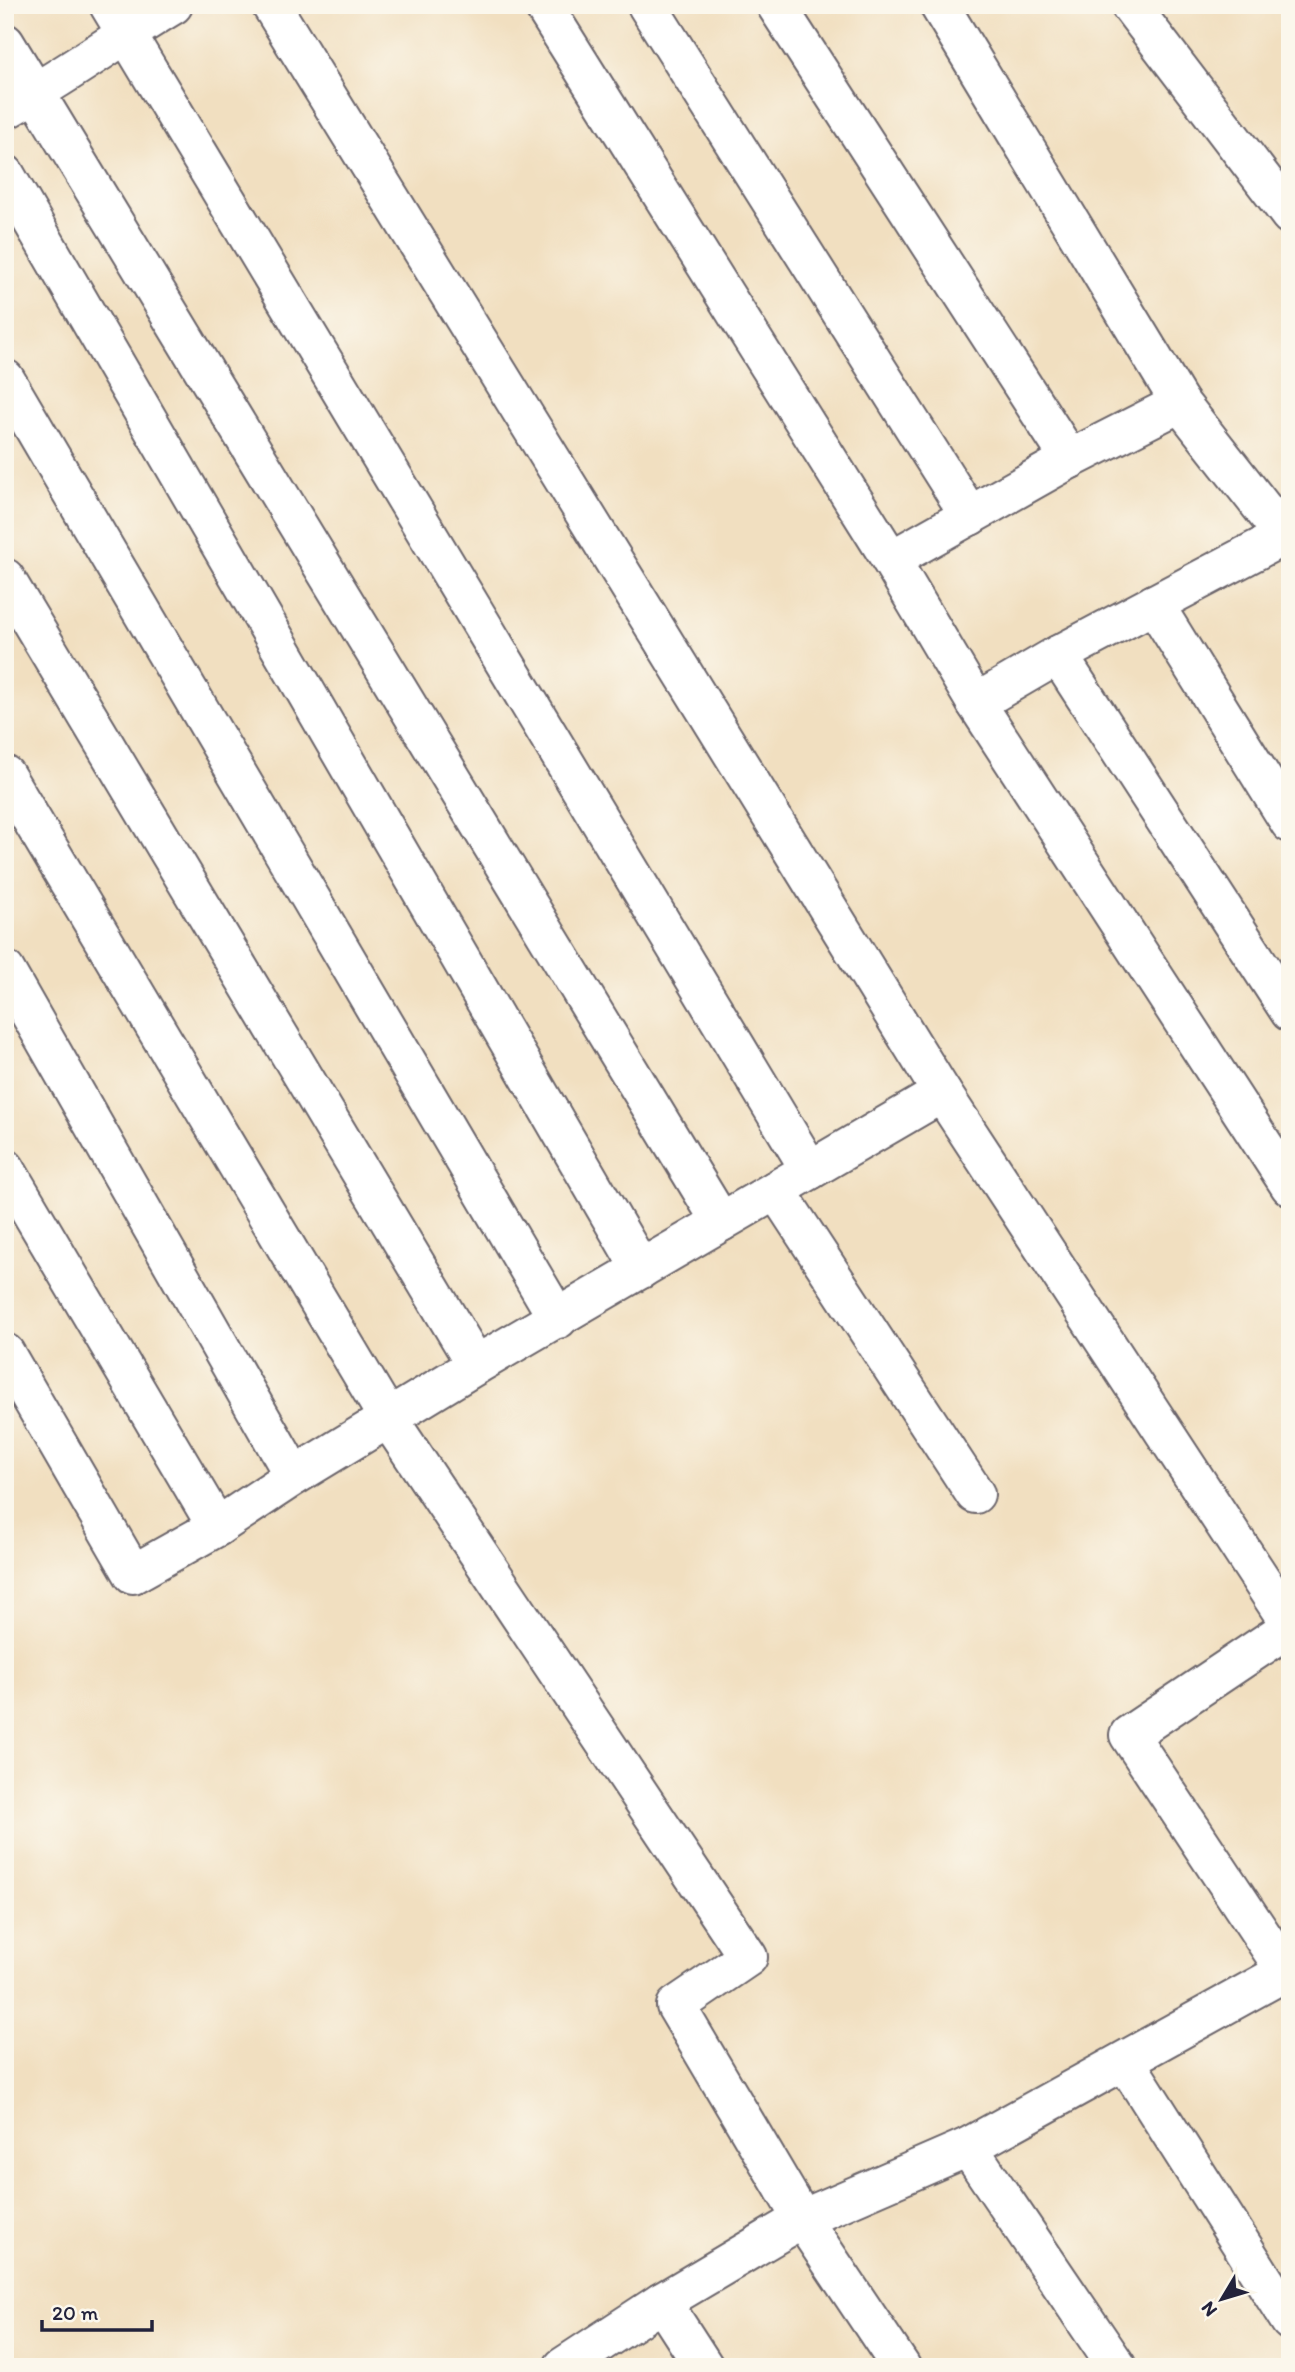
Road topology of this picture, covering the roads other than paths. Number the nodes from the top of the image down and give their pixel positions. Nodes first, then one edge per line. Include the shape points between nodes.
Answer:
1 (173, 5) edge
2 (271, 5) edge
3 (647, 5) edge
4 (776, 5) edge
5 (939, 5) edge
6 (1130, 5) edge
7 (552, 8) edge
8 (118, 19) edge
9 (5, 43) edge
10 (21, 102) edge
11 (5, 174) edge
12 (1290, 215) edge
13 (5, 379) edge
14 (1180, 403) junction
15 (1070, 459) junction
16 (970, 516) junction
17 (1287, 539) edge
18 (891, 560) junction
19 (5, 578) edge
20 (1154, 604) junction
21 (1058, 655) junction
22 (976, 702) junction
23 (5, 775) edge
24 (1290, 823) edge
25 (5, 970) edge
26 (1290, 1012) edge
27 (942, 1093) junction
28 (1276, 1137) edge
29 (5, 1168) edge
30 (810, 1170) junction
31 (1290, 1186) edge
32 (776, 1190) junction
33 (721, 1222) junction
34 (641, 1269) junction
35 (558, 1319) junction
36 (5, 1353) edge
37 (476, 1365) junction
38 (388, 1418) junction
39 (294, 1476) junction
40 (975, 1494) dead end
41 (216, 1528) junction
42 (1290, 1626) edge
43 (1289, 1973) edge
44 (1125, 2061) junction
45 (968, 2147) junction
46 (802, 2219) junction
47 (662, 2302) junction
48 (1290, 2321) edge
49 (563, 2367) edge
50 (704, 2367) edge
51 (901, 2367) edge
52 (1117, 2367) edge

1 - 8 street
2 - 27 street
3 - 16 street
4 - 15 street
5 - 14 street
6 - 12 street
7 - 18 street
8 - 10 street
8 - 30 street
9 - 10 street
10 - 33 street
11 - 34 street
13 - 35 street
14 - 15 street
14 - 17 street
15 - 16 street
16 - 18 street
17 - 20 street
18 - 22 street
19 - 37 street
20 - 21 street
20 - 24 street
21 - 22 street
21 - 26 street
22 - 28 street
23 - 38 street
25 - 39 street
27 - 30 street
27 - 42 street
28 - 31 street
29 - 41 street
30 - 32 street
32 - 33 street
32 - 40 street
33 - 34 street
34 - 35 street
35 - 37 street
36 - 41 street via 133,1574
37 - 38 street
38 - 39 street
38 - 46 street via 748,1957 676,2006
39 - 41 street
42 - 43 street via 1129,1735
43 - 44 street
44 - 45 street
44 - 48 street
45 - 46 street
45 - 52 street
46 - 47 street
46 - 51 street
47 - 49 street
47 - 50 street

